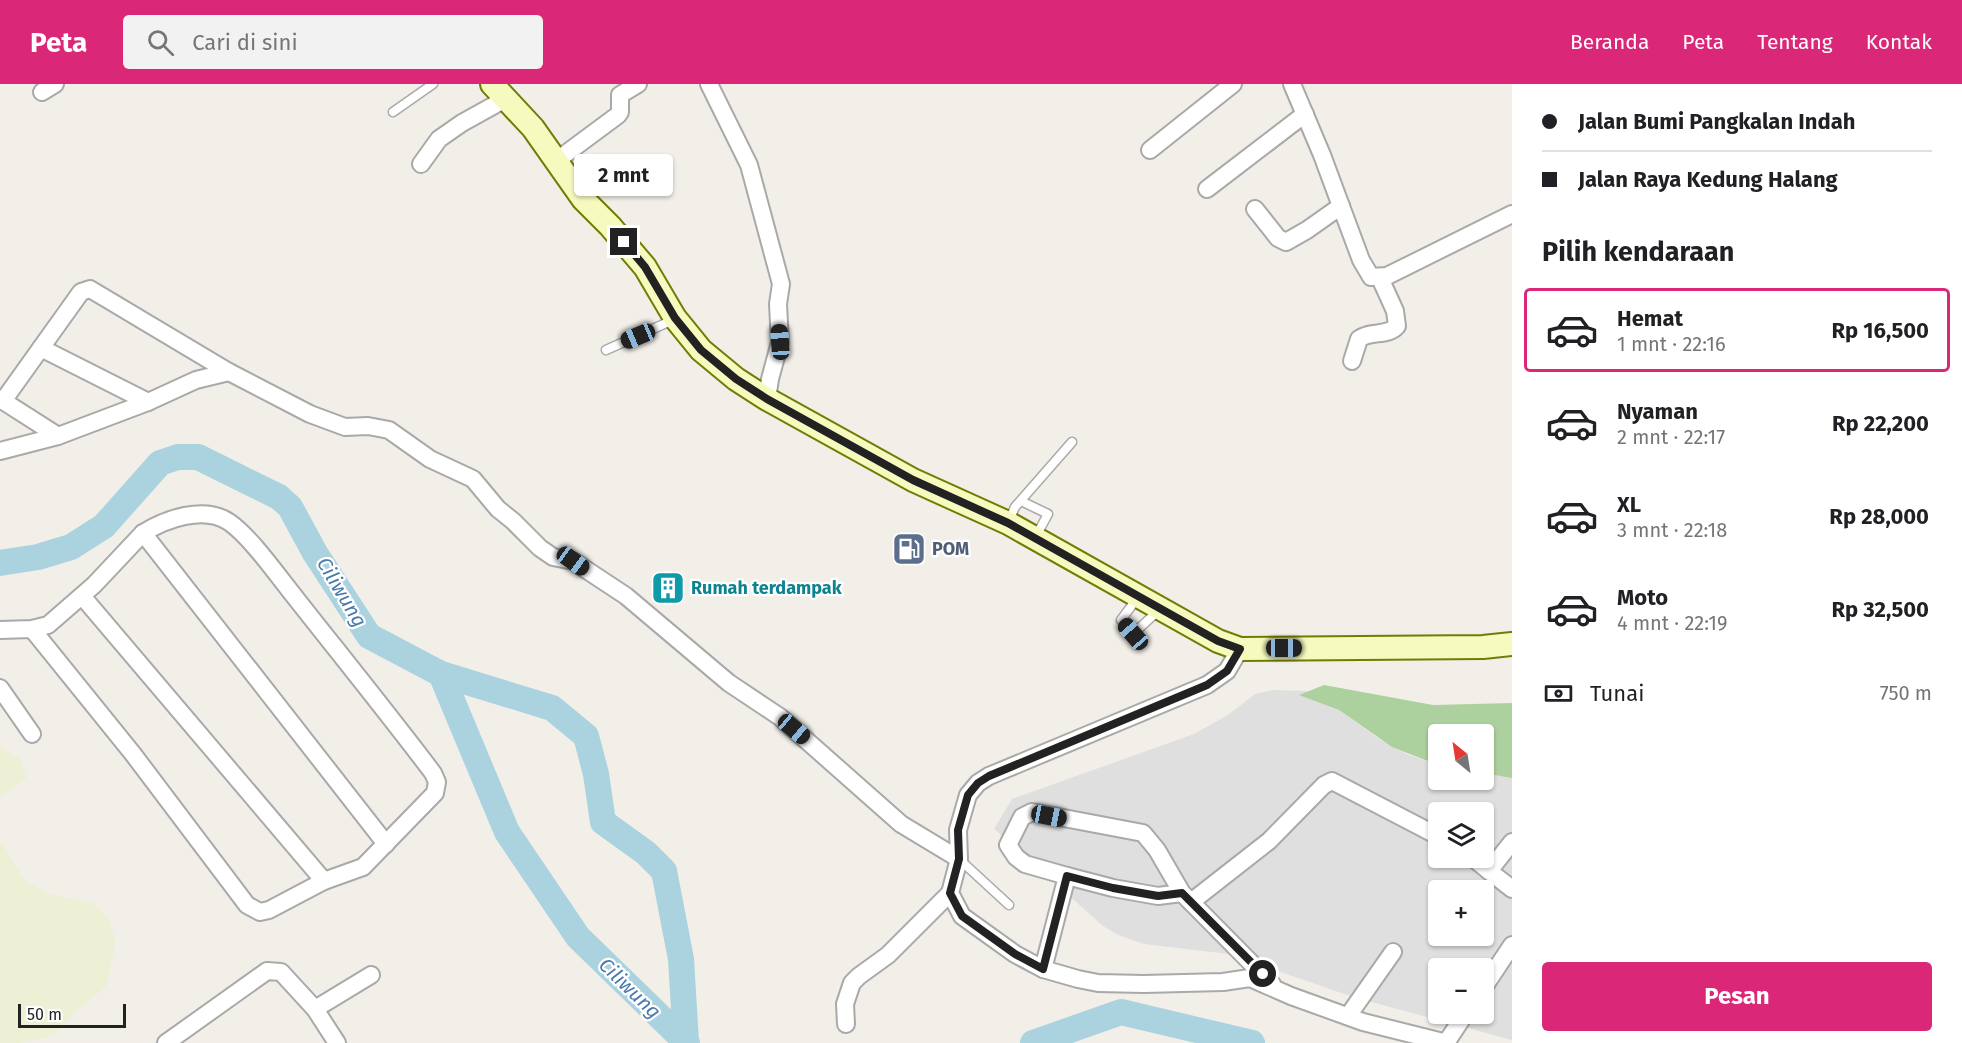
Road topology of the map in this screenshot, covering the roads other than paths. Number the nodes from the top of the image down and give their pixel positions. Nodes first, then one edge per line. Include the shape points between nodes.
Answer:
1 (434, 84) edge
2 (638, 84) edge
3 (709, 84) edge
4 (1233, 84) edge
5 (1292, 84) edge
6 (499, 91) edge
7 (393, 112) dead end
8 (1305, 114) junction
9 (1150, 150) dead end
10 (556, 161) junction
11 (421, 164) dead end
12 (1207, 189) dead end
13 (1341, 206) junction
14 (1255, 209) dead end
15 (1512, 214) edge
16 (1380, 278) junction
17 (675, 318) junction
18 (41, 348) junction
19 (606, 350) dead end
20 (1352, 361) dead end
21 (229, 372) junction
22 (767, 399) junction
23 (2, 400) edge
24 (148, 402) junction
25 (58, 436) junction
26 (1071, 441) dead end
27 (0, 452) edge
28 (1021, 501) junction
29 (1008, 523) junction
30 (143, 533) junction
31 (1035, 538) junction
32 (82, 596) junction
33 (1138, 596) junction
34 (1160, 609) junction
35 (32, 629) junction
36 (0, 630) edge
37 (1512, 644) edge
38 (1240, 649) junction
39 (0, 688) edge
40 (32, 734) dead end
41 (1428, 831) edge
42 (1512, 842) edge
43 (386, 844) junction
44 (959, 859) junction
45 (1485, 868) edge
46 (1489, 871) junction
47 (1067, 876) junction
48 (324, 881) junction
49 (1512, 889) edge
50 (950, 893) junction
51 (1187, 897) junction
52 (1009, 905) dead end
53 (1512, 945) edge
54 (1393, 952) dead end
55 (1043, 969) junction
56 (1494, 972) edge
57 (371, 975) dead end
58 (1276, 988) junction
59 (315, 1009) junction
60 (1348, 1016) junction
61 (846, 1024) dead end
62 (1459, 1024) edge
63 (166, 1043) edge
64 (337, 1043) edge
65 (1447, 1043) edge

1 - 7 lane
2 - 10 street via 620,95 618,114
3 - 22 street via 749,165 781,284 780,342
4 - 9 street
5 - 8 street
6 - 10 main road via 533,128
6 - 11 street via 439,139
8 - 12 street
8 - 13 street
10 - 17 main road via 583,199 645,267
13 - 14 street via 1286,242 1278,238
13 - 16 street via 1367,274
15 - 16 street
16 - 20 street via 1395,311 1397,327 1389,333 1370,333 1359,339
17 - 19 lane
17 - 22 main road via 701,350
18 - 21 street via 81,292 90,289
18 - 23 street
18 - 24 street
21 - 24 street via 196,380
21 - 44 street via 336,426 390,430 430,459 473,479 540,548 553,557 573,561 626,596 720,676 780,717 901,824
22 - 29 main road via 913,480
23 - 25 street
24 - 25 street
25 - 27 street
26 - 28 lane
28 - 29 lane
28 - 31 lane via 1048,514
29 - 31 main road
30 - 32 street
30 - 43 street
30 - 43 street via 193,514 228,521 271,568 428,766 437,782 435,793
31 - 33 main road
32 - 35 street via 48,625
32 - 48 street
33 - 34 main road
33 - 34 lane via 1121,620 1133,634
34 - 38 main road
35 - 36 street
35 - 48 street via 247,905 260,912 269,910
37 - 38 main road
38 - 44 street via 1227,671 1207,685 978,783 968,795 958,830
39 - 40 street
41 - 51 street via 1332,781 1269,841
42 - 46 street
43 - 48 street via 363,867
44 - 50 street
44 - 52 lane
45 - 46 street
46 - 49 street
47 - 51 street via 1158,896
47 - 51 street via 1025,864 1016,857 1008,845 1022,817 1032,812 1143,833
47 - 55 street
50 - 55 street via 962,916
50 - 61 street via 888,955 852,983 845,1004
51 - 58 street
53 - 56 street
54 - 60 street
55 - 58 street via 1098,983 1223,982 1250,978
57 - 59 street
58 - 60 street
59 - 63 street via 281,972 267,971
59 - 64 street
60 - 65 street
62 - 65 street

